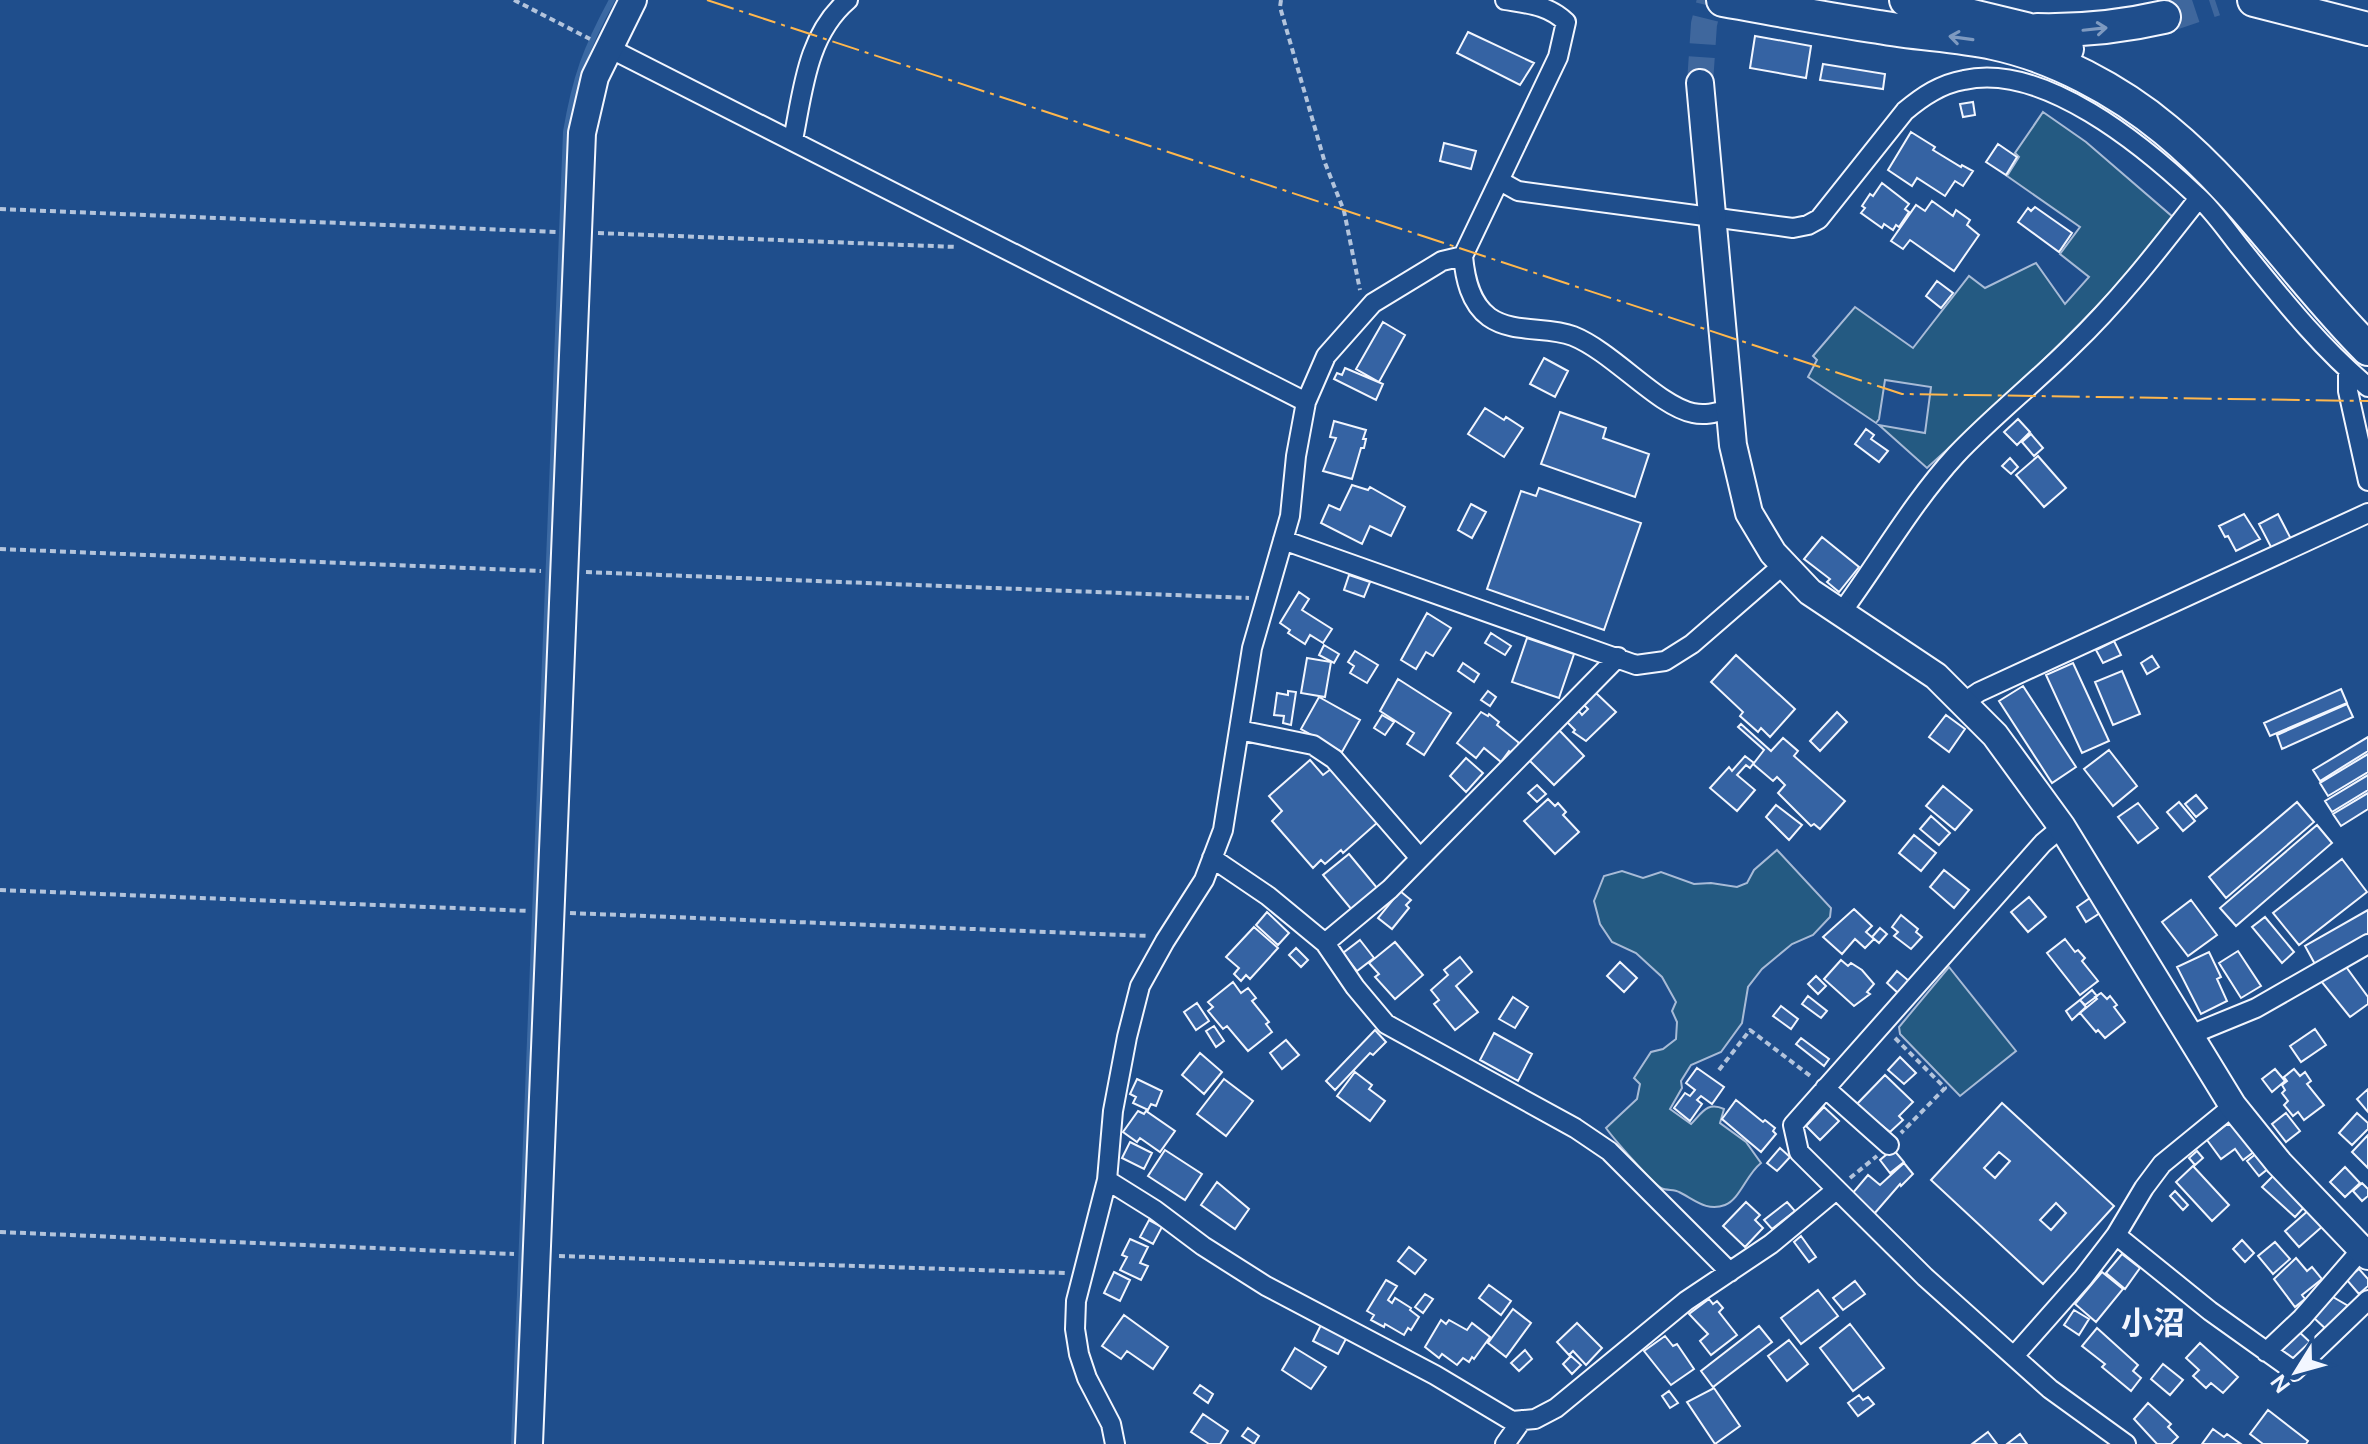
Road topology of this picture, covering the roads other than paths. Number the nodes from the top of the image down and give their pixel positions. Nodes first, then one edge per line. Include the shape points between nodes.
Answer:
1 (633, 0) edge
2 (848, 0) edge
3 (1505, 0) edge
4 (1723, 0) edge
5 (1906, 0) edge
6 (2254, 0) edge
7 (2164, 17) tunnel mouth
8 (2026, 29) junction
9 (2368, 29) edge
10 (609, 48) junction
11 (1700, 83) tunnel mouth
12 (793, 140) junction
13 (1500, 181) junction
14 (2199, 198) junction
15 (1712, 218) junction
16 (1463, 256) junction
17 (2368, 323) edge
18 (2358, 360) edge
19 (2368, 387) edge
20 (1306, 402) junction
21 (1730, 409) junction
22 (2368, 481) edge
23 (2368, 513) edge
24 (1283, 540) junction
25 (1783, 565) junction
26 (1841, 613) junction
27 (1618, 657) junction
28 (1963, 703) junction
29 (1239, 730) junction
30 (2062, 827) junction
31 (1212, 858) junction
32 (1420, 858) junction
33 (1325, 943) junction
34 (2368, 944) edge
35 (2190, 1035) junction
36 (1825, 1088) junction
37 (2233, 1106) junction
38 (1889, 1145) road end
39 (1107, 1180) junction
40 (1836, 1190) junction
41 (2116, 1235) junction
42 (2364, 1246) edge
43 (1730, 1272) junction
44 (2368, 1300) edge
45 (2266, 1352) junction
46 (2014, 1356) junction
47 (1522, 1420) junction
48 (529, 1444) edge
49 (1115, 1444) edge
50 (1505, 1444) edge
51 (2126, 1444) edge

1 - 10 street
2 - 12 street via 818,36
3 - 13 street via 1540,5 1566,22 1558,57
18 -> 4 highway via 2322,302 2208,168 2165,129 2090,80 1995,43
5 - 8 highway
6 - 9 highway
8 -> 7 highway via 2076,31
8 - 17 highway via 2124,79 2176,115 2241,179
10 - 12 street
10 - 48 street via 595,77 582,133
11 - 15 street
12 - 20 street
13 - 15 street via 1518,191
13 - 16 street
14 - 15 street via 2134,142 2085,110 2017,81 1965,79 1905,111 1819,219 1793,228
14 - 18 street via 2320,343
14 - 26 street via 2141,274 1957,455 1904,518
15 - 21 street
16 - 20 street via 1442,261 1373,303 1326,356
16 - 21 street via 1470,291 1488,316 1512,326 1575,337 1692,413
18 - 19 street
18 - 22 street via 2348,391
20 - 24 street
21 - 25 street via 1749,513
23 - 28 street
24 - 27 street
24 - 29 street via 1252,648
25 - 26 street
25 - 27 street via 1665,661 1636,665
26 - 28 street via 1936,676
27 - 32 street
28 - 30 street via 1995,735
29 - 31 street via 1223,830
29 - 32 street via 1313,745 1334,759
30 - 35 street
30 - 36 street
31 - 33 street
31 - 39 street via 1140,986 1113,1111
32 - 33 street via 1366,912
33 - 43 street via 1386,1024 1609,1151
34 - 35 street via 2256,1008
35 - 37 street
36 - 38 street
36 - 40 street via 1793,1125 1799,1152
37 - 41 street via 2162,1164
37 - 42 street via 2279,1163
39 - 47 street via 1266,1286 1512,1421
39 - 49 street via 1081,1273 1075,1329 1087,1378 1111,1424
40 - 43 street
40 - 46 street
41 - 45 street
41 - 46 street
42 - 45 street
43 - 47 street via 1686,1301 1556,1408
44 - 45 street via 2294,1371
46 - 51 street
47 - 50 street

